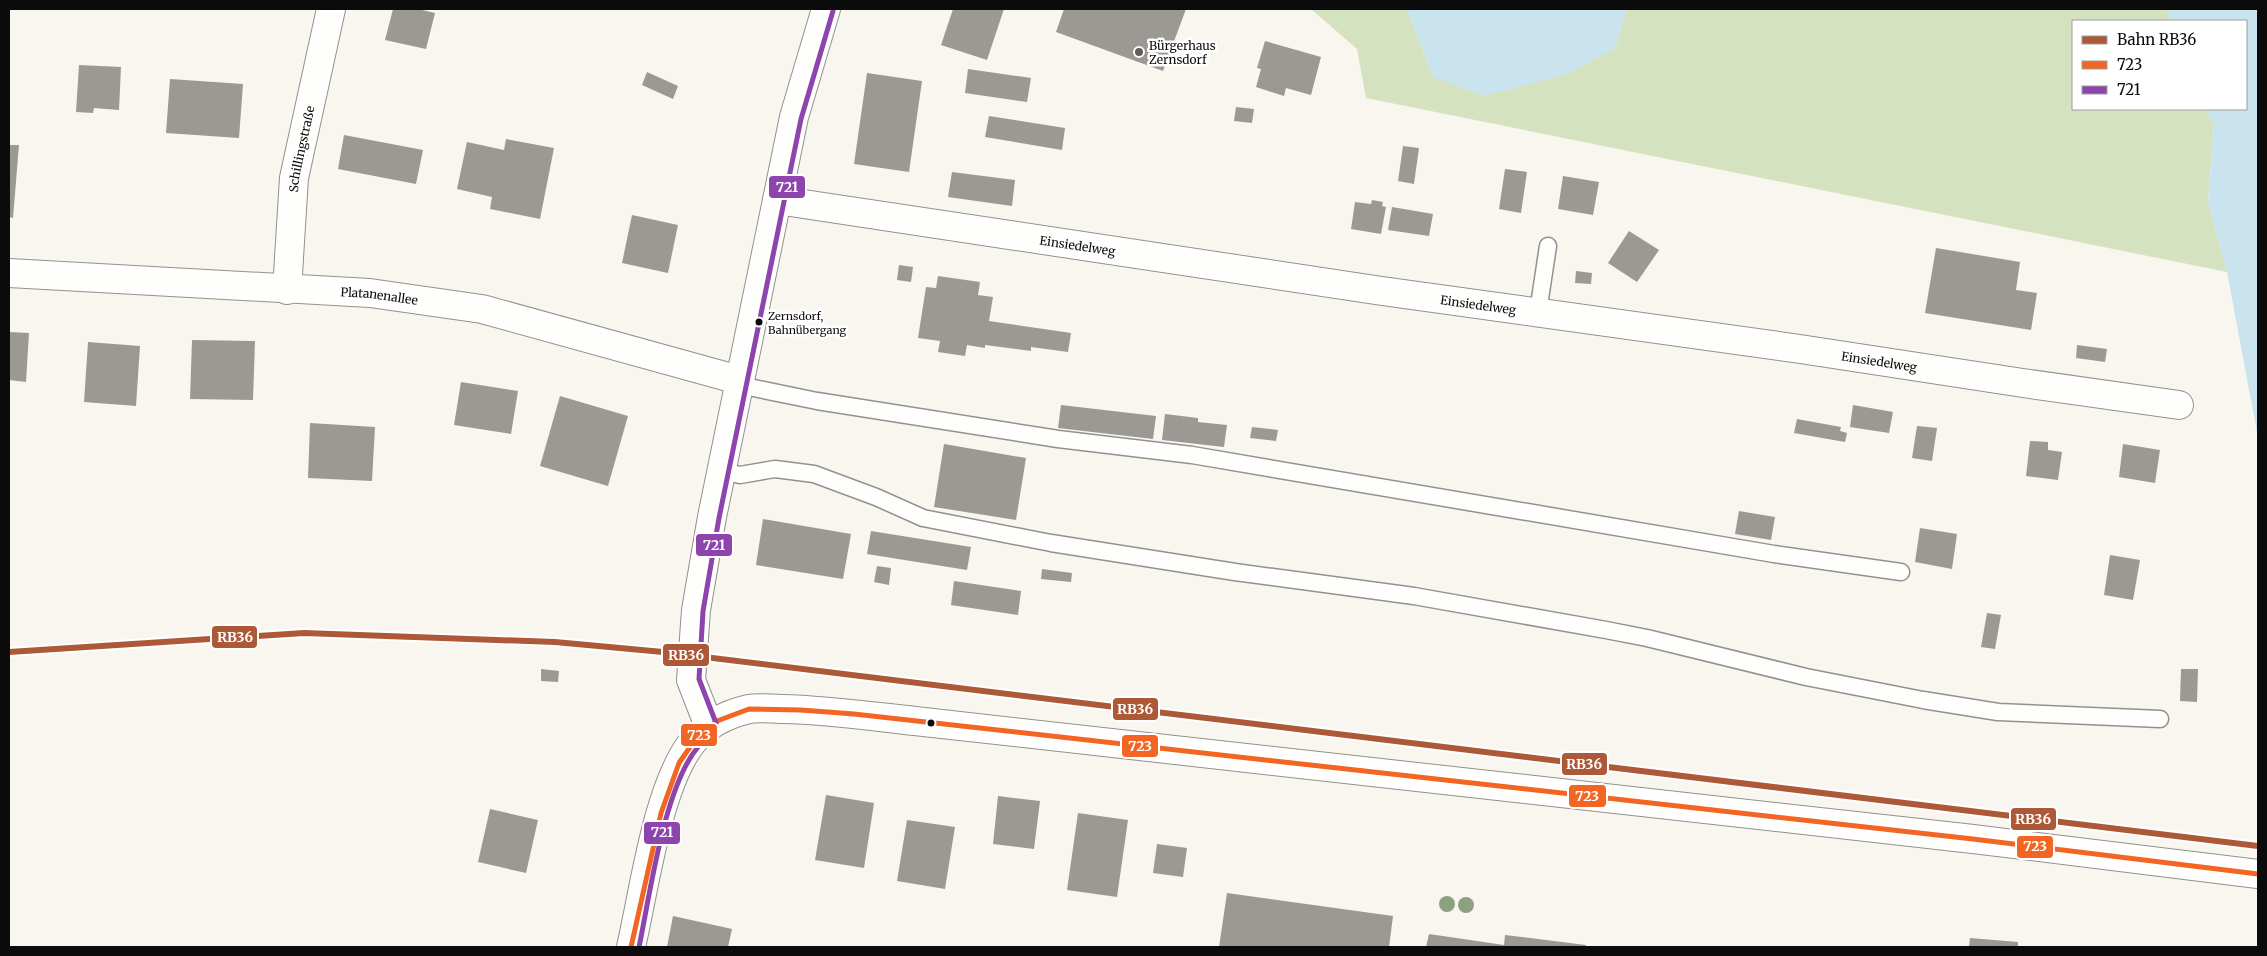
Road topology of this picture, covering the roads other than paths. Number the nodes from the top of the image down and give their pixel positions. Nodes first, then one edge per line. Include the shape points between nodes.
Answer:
1 (330, 9) edge
2 (826, 9) edge
3 (777, 200) junction
4 (1548, 246) dead end
5 (9, 273) edge
6 (287, 290) junction
7 (1538, 312) junction
8 (739, 383) junction
9 (2179, 405) dead end
10 (721, 471) junction
11 (1901, 572) dead end
12 (2160, 719) dead end
13 (709, 726) junction
14 (2258, 874) edge
15 (631, 947) edge

1 - 6 street, Schillingstraße via 294,178
2 - 3 street via 794,118
3 - 7 street, Einsiedelweg
3 - 8 street
4 - 7 lane
5 - 6 street, Platanenallee
6 - 8 street, Platanenallee via 370,293 482,309
7 - 9 street, Einsiedelweg
8 - 10 street
8 - 11 lane via 817,401 1058,439 1192,455 1774,554
10 - 12 lane via 740,475 776,469 814,474 923,518 1051,543 1414,596 1606,630 1806,677 1924,700 1998,712
10 - 13 street via 696,610 692,655 691,680
13 - 14 street via 726,716 751,709 826,712 1954,837
13 - 15 street via 692,743 666,795

